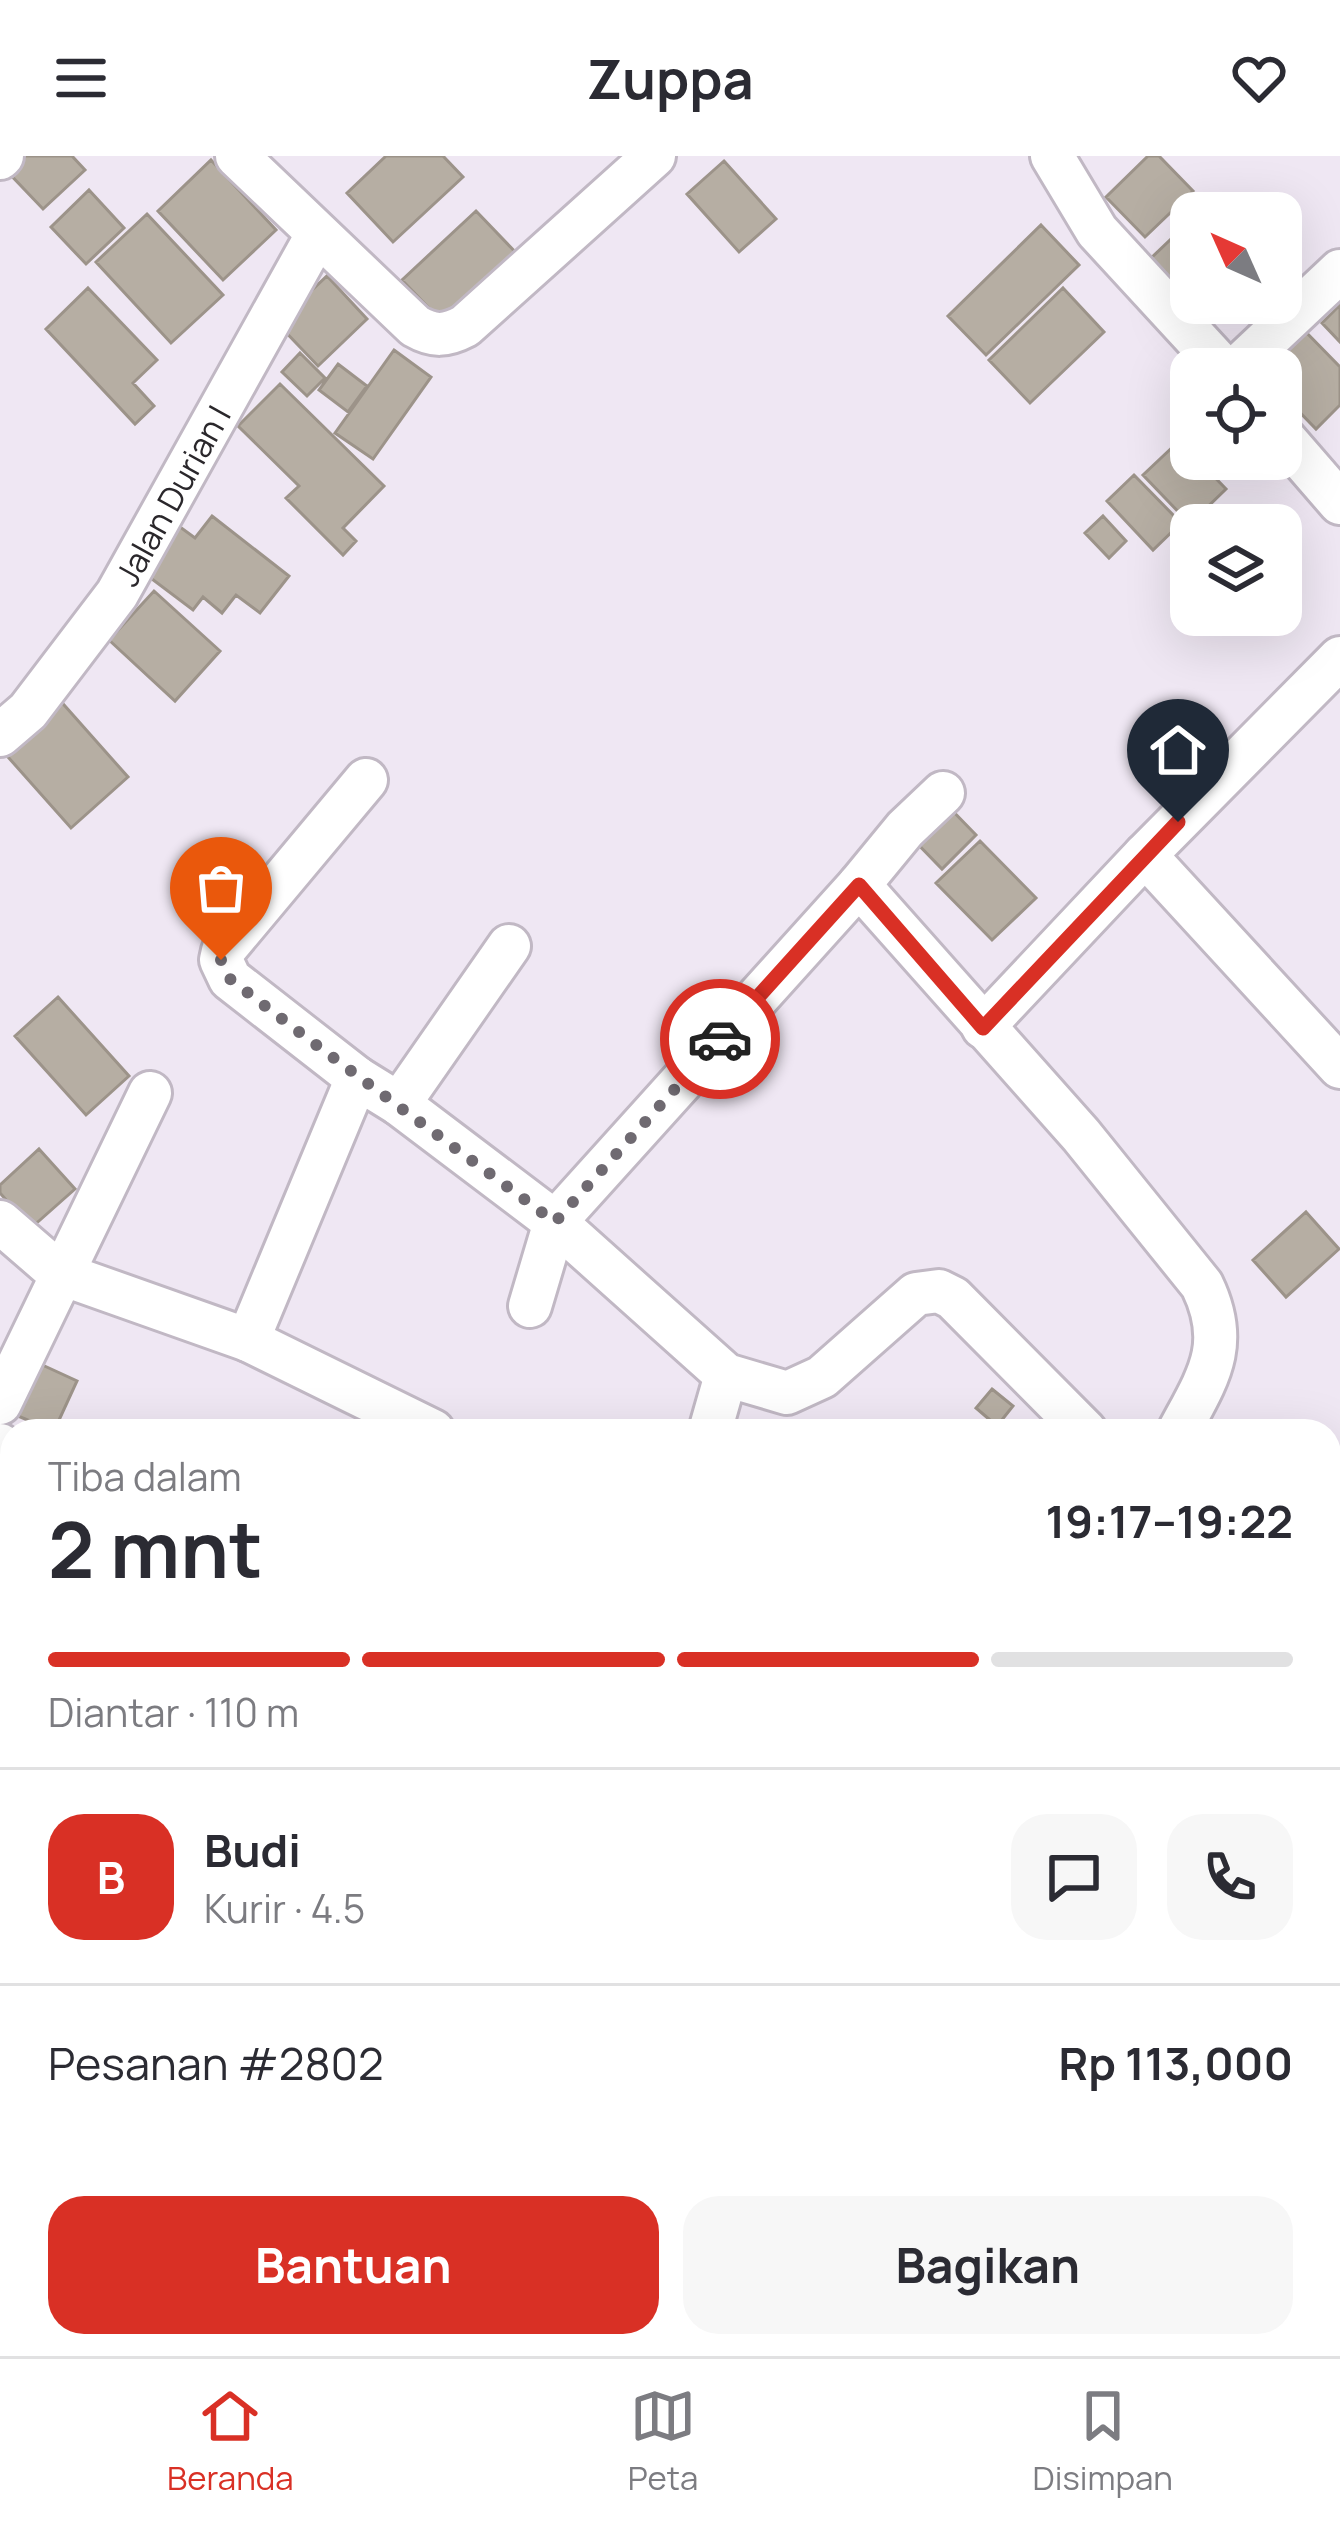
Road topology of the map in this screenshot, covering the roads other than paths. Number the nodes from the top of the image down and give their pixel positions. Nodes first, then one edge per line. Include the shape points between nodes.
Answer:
1 (237, 156) edge
2 (654, 156) edge
3 (1052, 156) edge
4 (317, 235) junction
5 (1340, 272) edge
6 (1204, 348) edge
7 (1259, 348) edge
8 (1302, 459) edge
9 (1340, 503) edge
10 (1340, 658) edge
11 (0, 735) edge
12 (366, 780) dead end
13 (943, 793) dead end
14 (1145, 855) junction
15 (859, 885) junction
16 (509, 946) dead end
17 (983, 1028) junction
18 (1340, 1067) edge
19 (357, 1078) junction
20 (150, 1093) dead end
21 (399, 1104) junction
22 (0, 1222) edge
23 (555, 1222) junction
24 (59, 1273) junction
25 (530, 1306) dead end
26 (248, 1340) junction
27 (726, 1376) junction
28 (0, 1402) edge
29 (395, 1419) edge
30 (713, 1419) edge
31 (1072, 1419) edge
32 (1186, 1419) edge

1 - 4 street
2 - 4 street via 449,334 415,326
3 - 6 street via 1097,231
4 - 11 street, Jalan Durian I via 118,594 28,711
5 - 7 street
8 - 9 street
10 - 14 street
12 - 19 street via 221,960 230,979
13 - 15 street
14 - 17 street
14 - 18 street
15 - 17 street
15 - 23 street
16 - 21 street
17 - 32 street via 1202,1285 1214,1311 1215,1365
19 - 21 street
19 - 26 street
20 - 24 street
21 - 23 street
22 - 24 street
23 - 25 street
23 - 27 street
24 - 26 street
24 - 28 street
26 - 29 street
27 - 30 street
27 - 31 street via 787,1393 804,1387 928,1291 953,1298

